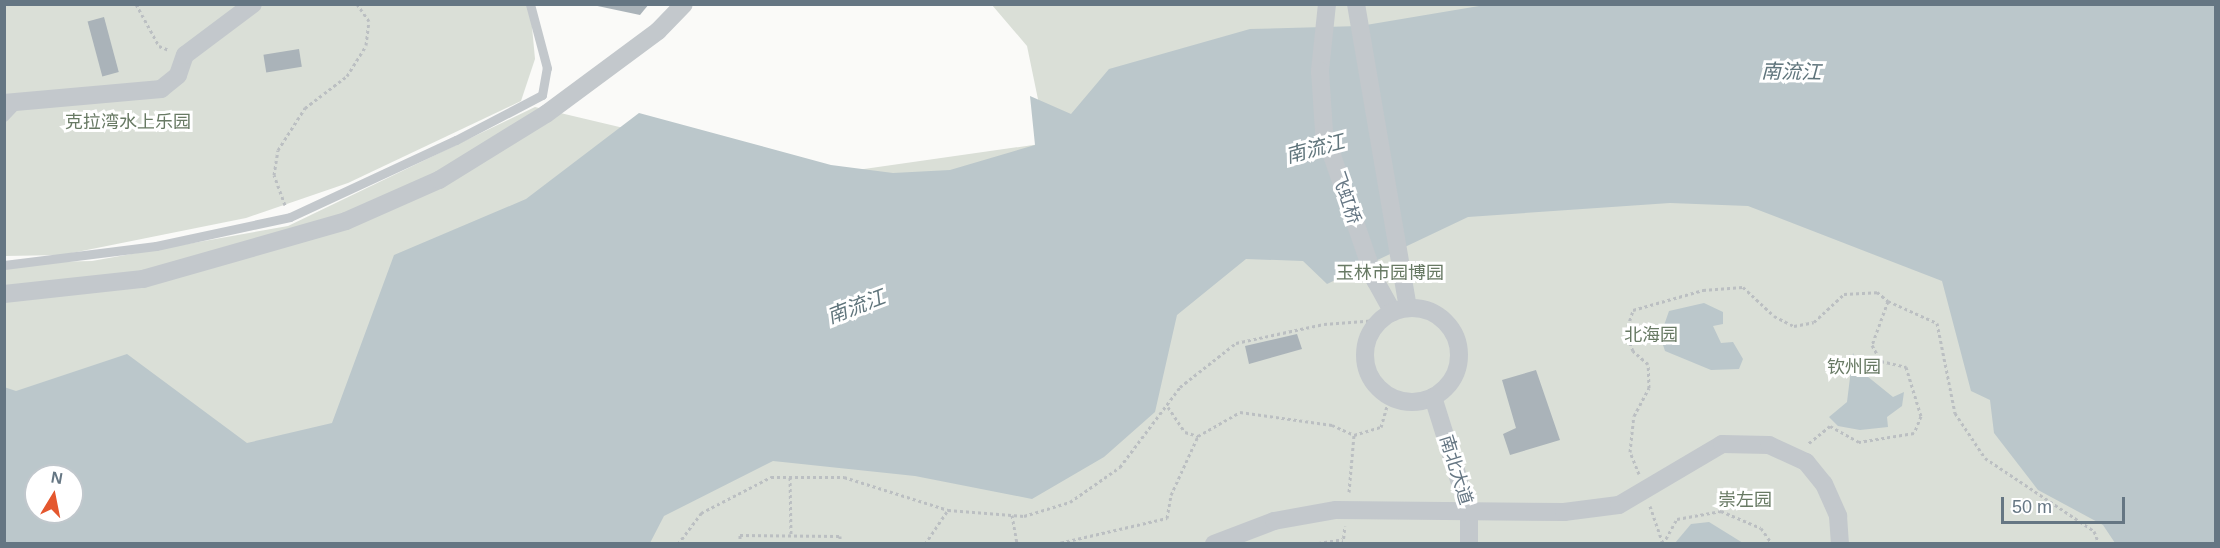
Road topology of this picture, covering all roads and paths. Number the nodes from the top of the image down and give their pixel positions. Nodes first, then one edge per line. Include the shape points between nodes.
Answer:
1 (136, 4) edge
2 (253, 4) edge
3 (357, 4) edge
4 (530, 4) edge
5 (684, 4) edge
6 (1326, 6) edge
7 (1358, 9) edge
8 (185, 55) junction
9 (11, 102) edge
10 (4, 117) edge
11 (290, 217) junction
12 (4, 265) edge
13 (4, 294) edge
14 (1888, 301) junction
15 (1394, 313) junction
16 (1390, 396) junction
17 (1433, 397) junction
18 (1167, 407) junction
19 (1354, 435) junction
20 (1198, 436) junction
21 (1799, 459) junction
22 (790, 477) junction
23 (1645, 490) junction
24 (948, 510) junction
25 (1346, 510) junction
26 (1469, 512) junction
27 (1012, 515) junction
28 (791, 536) junction
29 (1343, 539) dead end
30 (678, 543) edge
31 (740, 543) edge
32 (840, 543) edge
33 (925, 543) edge
34 (1017, 543) edge
35 (1054, 543) edge
36 (1214, 543) edge
37 (1312, 543) edge
38 (1469, 543) edge
39 (1663, 543) edge
40 (1772, 543) edge
41 (1840, 543) edge
42 (1956, 543) edge
43 (1962, 543) edge
44 (2098, 543) edge

1 - 8 path via 159,46
2 - 8 street
3 - 11 path via 369,21 366,45 346,76 305,108 278,150 274,175
4 - 11 lane via 547,68 542,94
5 - 13 street via 658,31 546,114 439,180 346,221 143,279
6 - 15 street, 飞虹桥 via 1320,71 1324,132 1375,280
7 - 15 street via 1402,270
8 - 9 street via 178,75 161,89
9 - 10 lane
11 - 12 lane via 156,246
14 - 21 path via 1872,345 1881,361 1906,367 1921,416 1914,433 1858,442 1830,426 1813,435
14 - 23 path via 1876,292 1844,294 1814,322 1794,326 1774,316 1743,287 1703,290 1633,310 1626,332 1633,351 1648,364 1649,388 1634,416 1630,452
14 - 44 path via 1937,323 1955,414 1985,458 2094,531
15 - 16 street via 1371,332 1365,361 1369,375
15 - 17 street via 1439,316 1458,342 1455,374
15 - 18 path via 1236,343 1180,387
16 - 17 street via 1404,401
16 - 19 path via 1381,427
17 - 26 street, 南北大道
18 - 20 path via 1185,432
18 - 27 path via 1120,466 1070,502
19 - 20 path via 1332,425 1240,412
19 - 25 path
20 - 35 path via 1171,495 1167,518
21 - 23 street via 1769,445 1722,444
21 - 41 street via 1824,484 1838,516
22 - 24 path via 844,477
22 - 28 path
22 - 30 path via 771,477 701,513
23 - 26 street via 1619,505 1563,512
23 - 39 path
24 - 27 path
24 - 33 path
25 - 26 street
25 - 36 street via 1274,521
26 - 38 street, 南北大道
27 - 34 path
28 - 31 path via 740,535
28 - 32 path via 840,536
29 - 37 path
39 - 40 path via 1677,519 1721,511 1761,528
42 - 43 path

